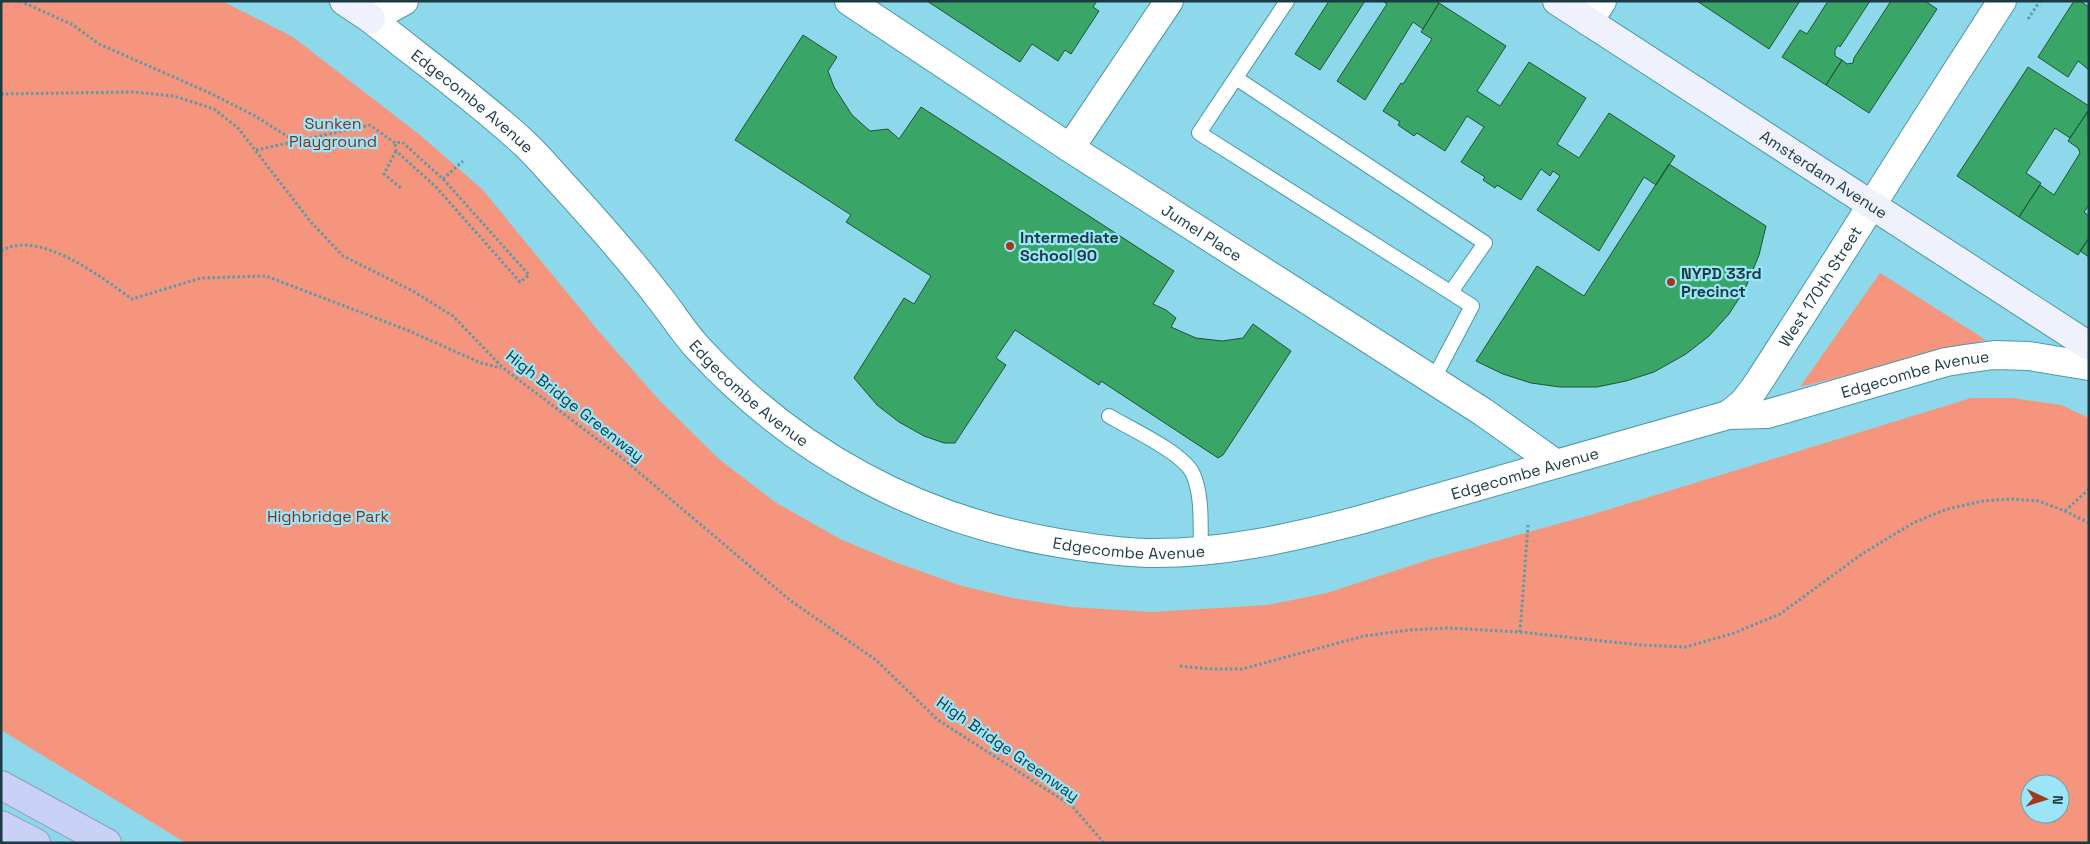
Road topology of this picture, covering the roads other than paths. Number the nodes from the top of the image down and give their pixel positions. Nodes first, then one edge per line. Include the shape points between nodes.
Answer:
1 (344, 1) edge
2 (404, 1) edge
3 (849, 1) edge
4 (1169, 1) edge
5 (1287, 1) edge
6 (1557, 1) edge
7 (2002, 1) edge
8 (1595, 12) edge
9 (371, 19) junction
10 (1236, 78) junction
11 (1070, 148) junction
12 (1871, 205) junction
13 (1450, 292) junction
14 (2089, 346) edge
15 (2089, 366) edge
16 (1433, 380) junction
17 (1108, 416) dead end
18 (1728, 416) junction
19 (1556, 464) junction
20 (1201, 550) junction
21 (1, 785) edge
22 (1, 825) edge
23 (36, 843) edge
24 (107, 843) edge

1 - 9 main road, Edgecombe Avenue
2 - 9 street
3 - 11 street, Jumel Place
4 - 11 street
5 - 10 lane
6 - 8 main road, Amsterdam Avenue
7 - 12 street, West 170th Street
8 - 12 main road, Amsterdam Avenue
9 - 20 street, Edgecombe Avenue via 525,144 604,230 696,347 778,422 826,455 905,497 985,528 1109,550 1149,553
10 - 13 lane via 1485,243
10 - 13 lane via 1200,133
11 - 16 street, Jumel Place
12 - 14 main road, Amsterdam Avenue
12 - 18 street, West 170th Street via 1754,389
13 - 16 lane via 1472,306
15 - 18 street, Edgecombe Avenue via 2029,356 1965,358 1767,414
16 - 19 street, Jumel Place
17 - 20 lane via 1179,457 1193,473 1198,492
18 - 19 street, Edgecombe Avenue
19 - 20 street, Edgecombe Avenue via 1309,534 1260,544
21 - 24 highway
22 - 23 highway

